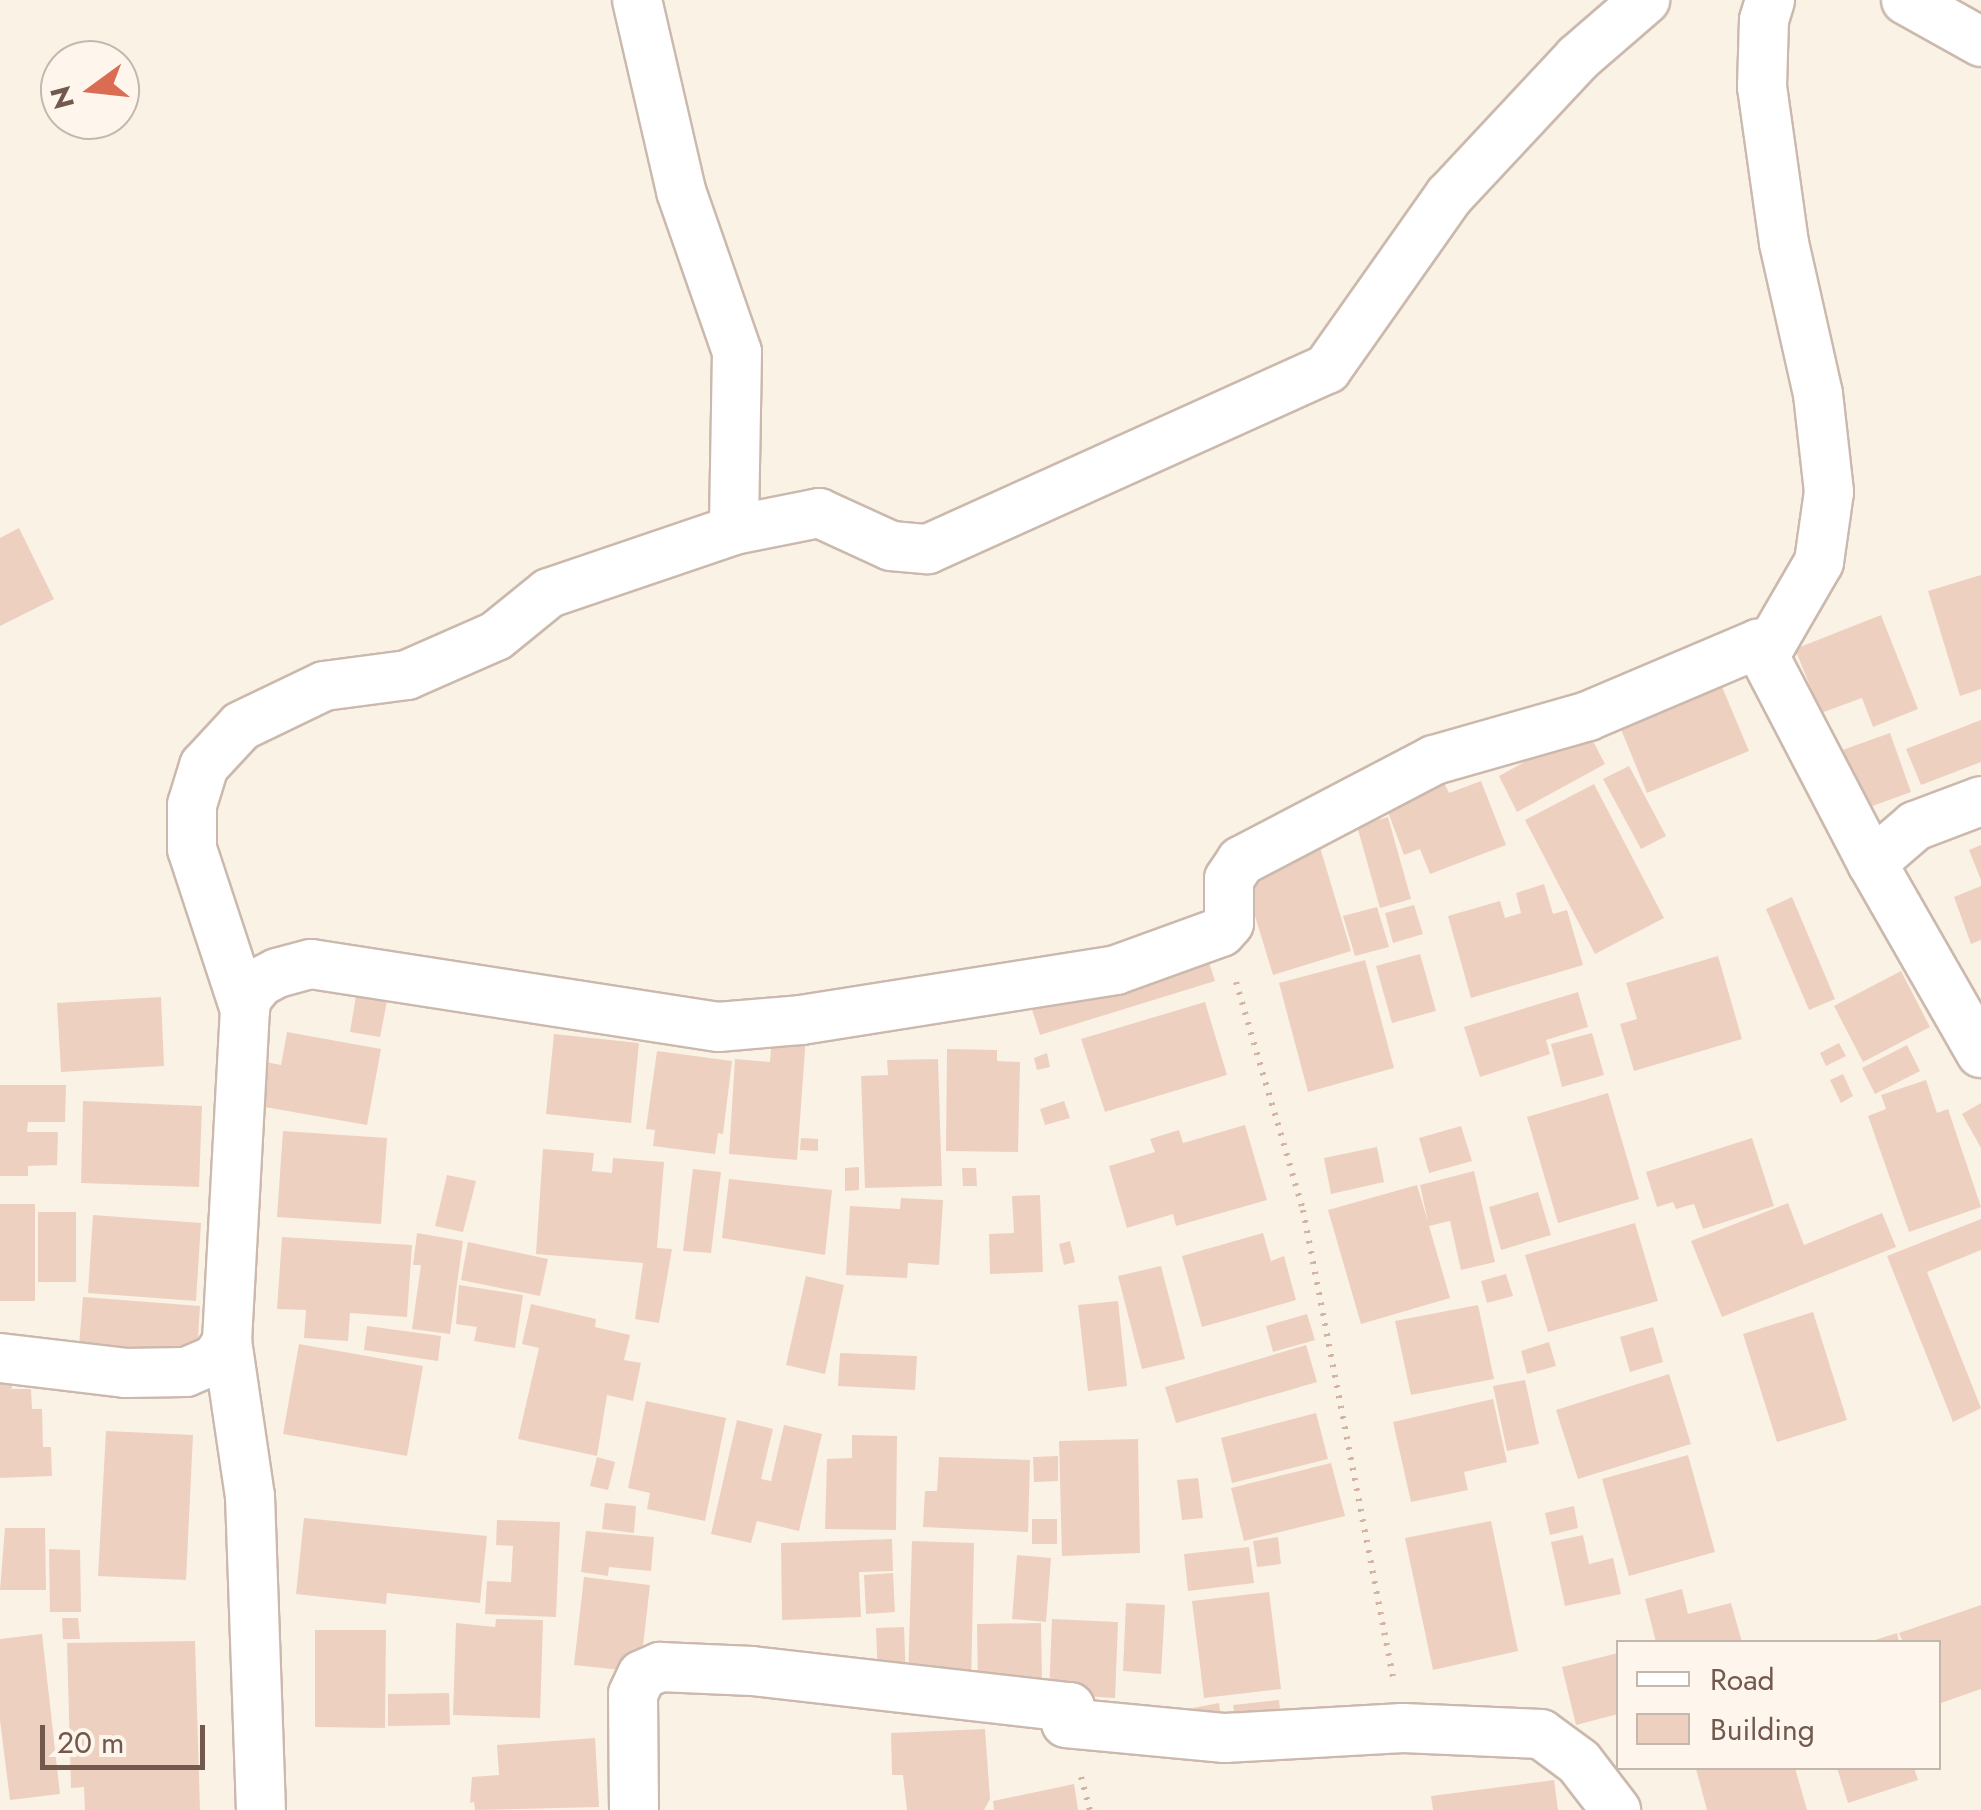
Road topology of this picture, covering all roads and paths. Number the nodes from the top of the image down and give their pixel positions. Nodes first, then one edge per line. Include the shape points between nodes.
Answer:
1 (637, 0) edge
2 (1645, 0) edge
3 (1770, 0) edge
4 (1906, 0) edge
5 (1981, 42) edge
6 (734, 530) junction
7 (1758, 644) junction
8 (1981, 800) edge
9 (1872, 863) junction
10 (1221, 932) junction
11 (245, 1010) junction
12 (1981, 1053) edge
13 (226, 1341) junction
14 (0, 1358) edge
15 (1404, 1728) junction
16 (261, 1810) edge
17 (634, 1810) edge
18 (1616, 1810) edge

1 - 6 street via 681,191 737,352
2 - 6 street via 1578,58 1448,196 1327,369 928,549 891,546 819,513
3 - 7 street via 1762,88 1784,242 1818,394 1829,492 1818,562 1772,642
4 - 5 street
6 - 11 street via 549,593 496,636 407,676 324,686 240,726 204,766 192,806 192,849
7 - 9 street
7 - 10 street via 1588,716 1434,760 1241,861 1228,879 1230,918
8 - 9 street via 1915,826
9 - 12 street
10 - 11 street via 1116,970 785,1022 670,1022 311,964 260,982
10 - 15 path via 1303,1210
11 - 13 street
13 - 14 street via 214,1360 186,1372 125,1373
13 - 16 street via 250,1496
15 - 17 street via 1225,1738 1066,1723 1070,1707 1052,1704 752,1670 660,1667 642,1675 633,1694
15 - 18 street via 1542,1734 1579,1762

